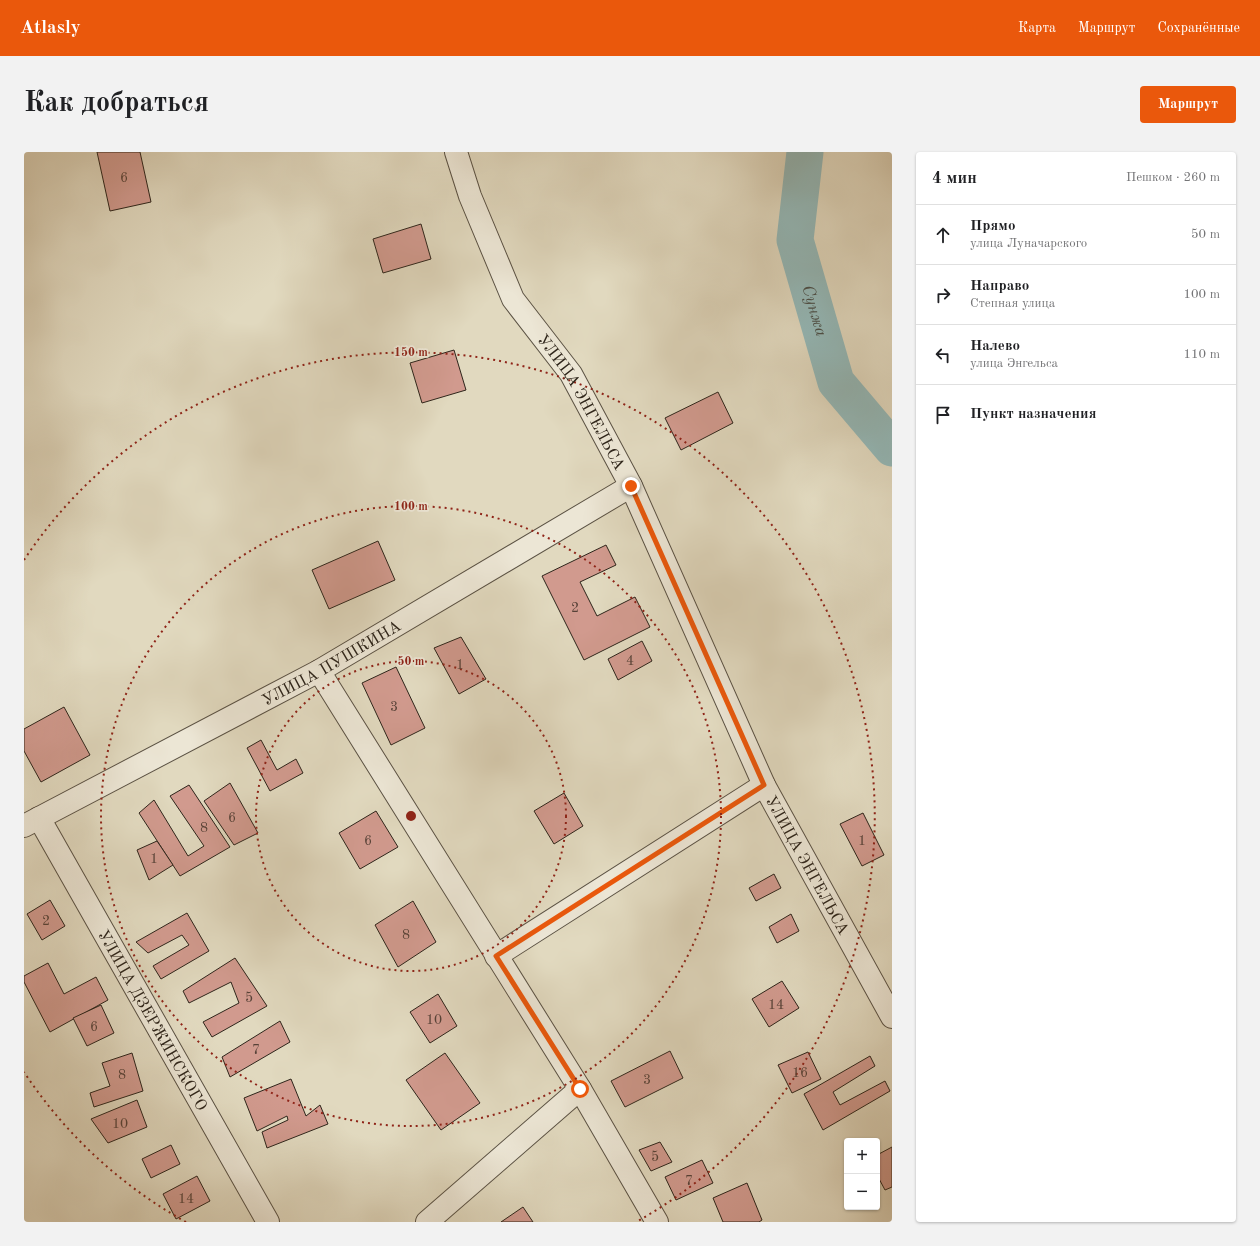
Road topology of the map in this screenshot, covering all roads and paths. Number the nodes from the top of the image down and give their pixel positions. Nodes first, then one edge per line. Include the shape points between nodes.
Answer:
1 (456, 152) edge
2 (631, 486) junction
3 (319, 671) junction
4 (764, 785) junction
5 (31, 822) edge
6 (496, 956) junction
7 (892, 1016) edge
8 (580, 1089) junction
9 (268, 1222) edge
10 (428, 1222) edge
11 (657, 1222) edge

1 - 2 street, УЛИЦА ЭНГЕЛЬСА via 470,196 513,299 571,374
2 - 3 street, УЛИЦА ПУШКИНА
2 - 4 street, УЛИЦА ЭНГЕЛЬСА
3 - 5 street, УЛИЦА ПУШКИНА
3 - 6 street
4 - 6 street
4 - 7 street, УЛИЦА ЭНГЕЛЬСА
5 - 9 street, УЛИЦА ДЗЕРЖИНСКОГО
6 - 8 street
8 - 10 street
8 - 11 street

